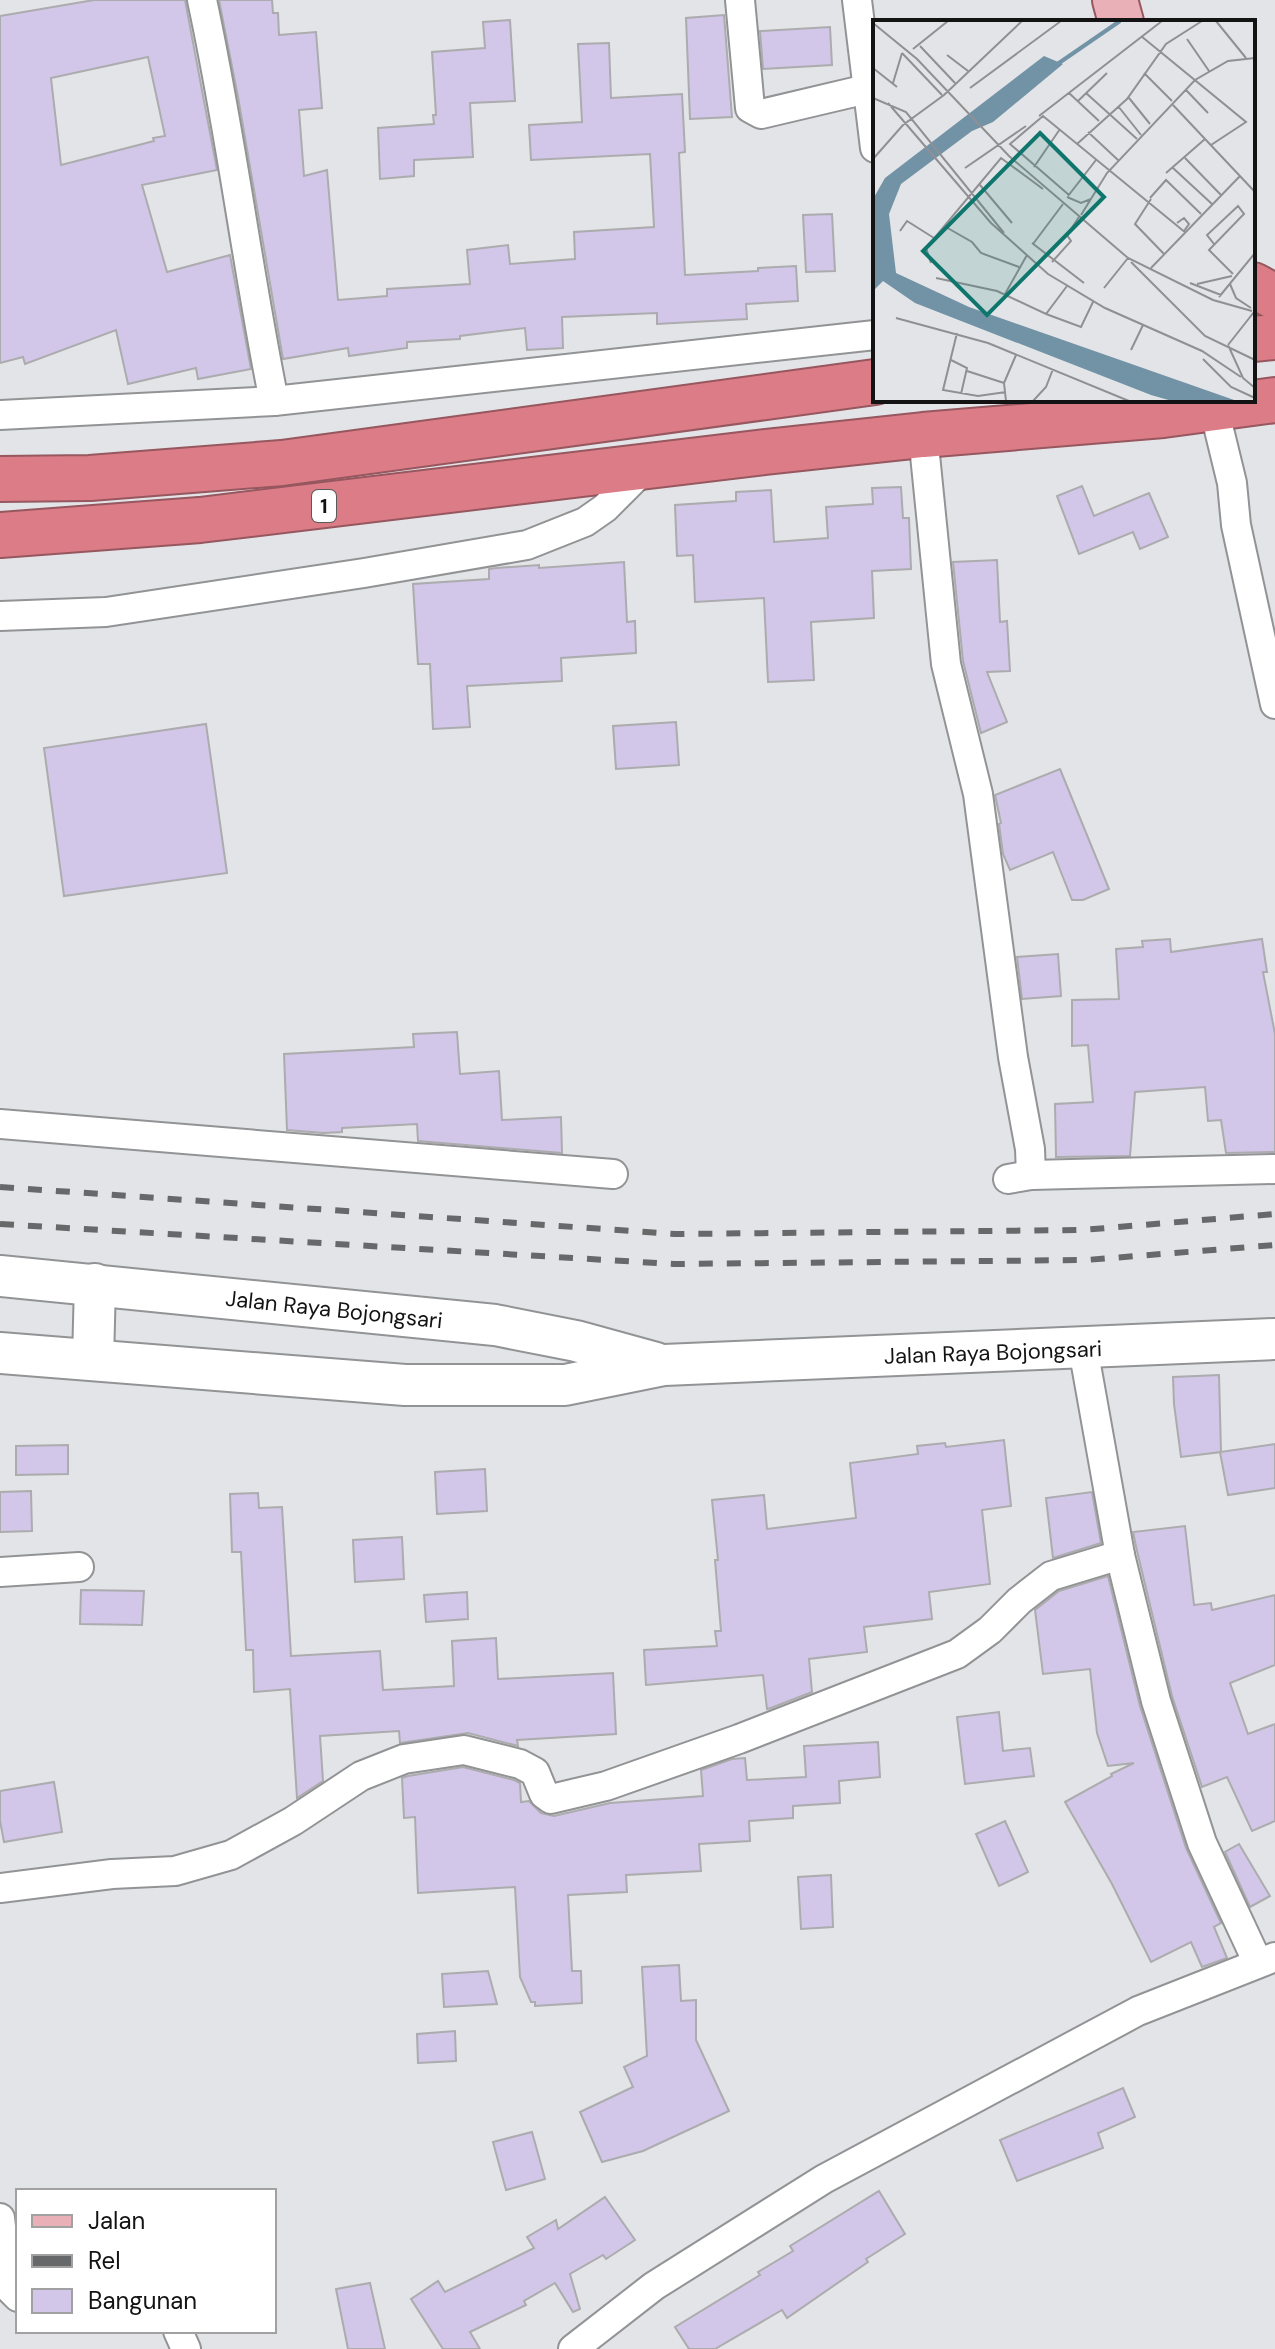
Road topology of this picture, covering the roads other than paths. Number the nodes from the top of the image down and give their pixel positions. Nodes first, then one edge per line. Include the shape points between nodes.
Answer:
1 (202, 0) edge
2 (740, 0) edge
3 (857, 0) edge
4 (1115, 0) edge
5 (1120, 20) edge
6 (867, 89) junction
7 (873, 133) edge
8 (1255, 286) edge
9 (1275, 297) edge
10 (873, 335) edge
11 (1275, 337) edge
12 (1255, 339) edge
13 (873, 382) edge
14 (1275, 400) edge
15 (274, 401) junction
16 (1250, 402) edge
17 (1255, 402) edge
18 (1213, 405) edge
19 (1163, 408) edge
20 (0, 415) edge
21 (923, 435) junction
22 (648, 465) junction
23 (0, 479) edge
24 (0, 535) edge
25 (0, 616) edge
26 (1275, 704) edge
27 (0, 1124) edge
28 (1275, 1169) edge
29 (613, 1174) dead end
30 (0, 1276) edge
31 (95, 1284) junction
32 (1275, 1339) edge
33 (1083, 1348) junction
34 (0, 1353) edge
35 (93, 1360) junction
36 (664, 1365) junction
37 (1120, 1555) junction
38 (79, 1567) dead end
39 (0, 1572) edge
40 (0, 1888) edge
41 (1267, 1960) edge
42 (0, 2218) edge
43 (9, 2291) edge
44 (573, 2349) edge

1 - 15 street
2 - 6 street via 750,108 761,114
3 - 6 street
4 - 5 main road
6 - 7 street
8 - 9 highway
10 - 15 street
11 - 12 highway
13 - 23 highway, 1 via 282,463 90,478
14 - 17 highway, 1
15 - 20 street
16 - 18 highway, 1
18 - 19 highway, 1
18 - 26 street
19 - 21 highway, 1
21 - 22 highway, 1
21 - 28 street via 946,664 978,794 1030,1149 1020,1177
22 - 24 highway, 1 via 200,520
22 - 25 street via 585,522 527,545 106,612
27 - 29 street
30 - 31 street, Jalan Raya Bojongsari
31 - 35 street
31 - 36 street, Jalan Raya Bojongsari via 495,1325
32 - 33 street, Jalan Raya Bojongsari
33 - 36 street, Jalan Raya Bojongsari
33 - 37 street
34 - 35 street, Jalan Raya Bojongsari
35 - 36 street, Jalan Raya Bojongsari via 405,1385 517,1386 565,1385
37 - 40 street via 1051,1576 957,1654 606,1786 551,1799 535,1772 502,1759 464,1750 404,1759 361,1776 231,1855 175,1871
37 - 41 street via 1156,1701 1202,1843
38 - 39 street
41 - 44 street via 1138,2011 824,2179 654,2286
42 - 43 street

